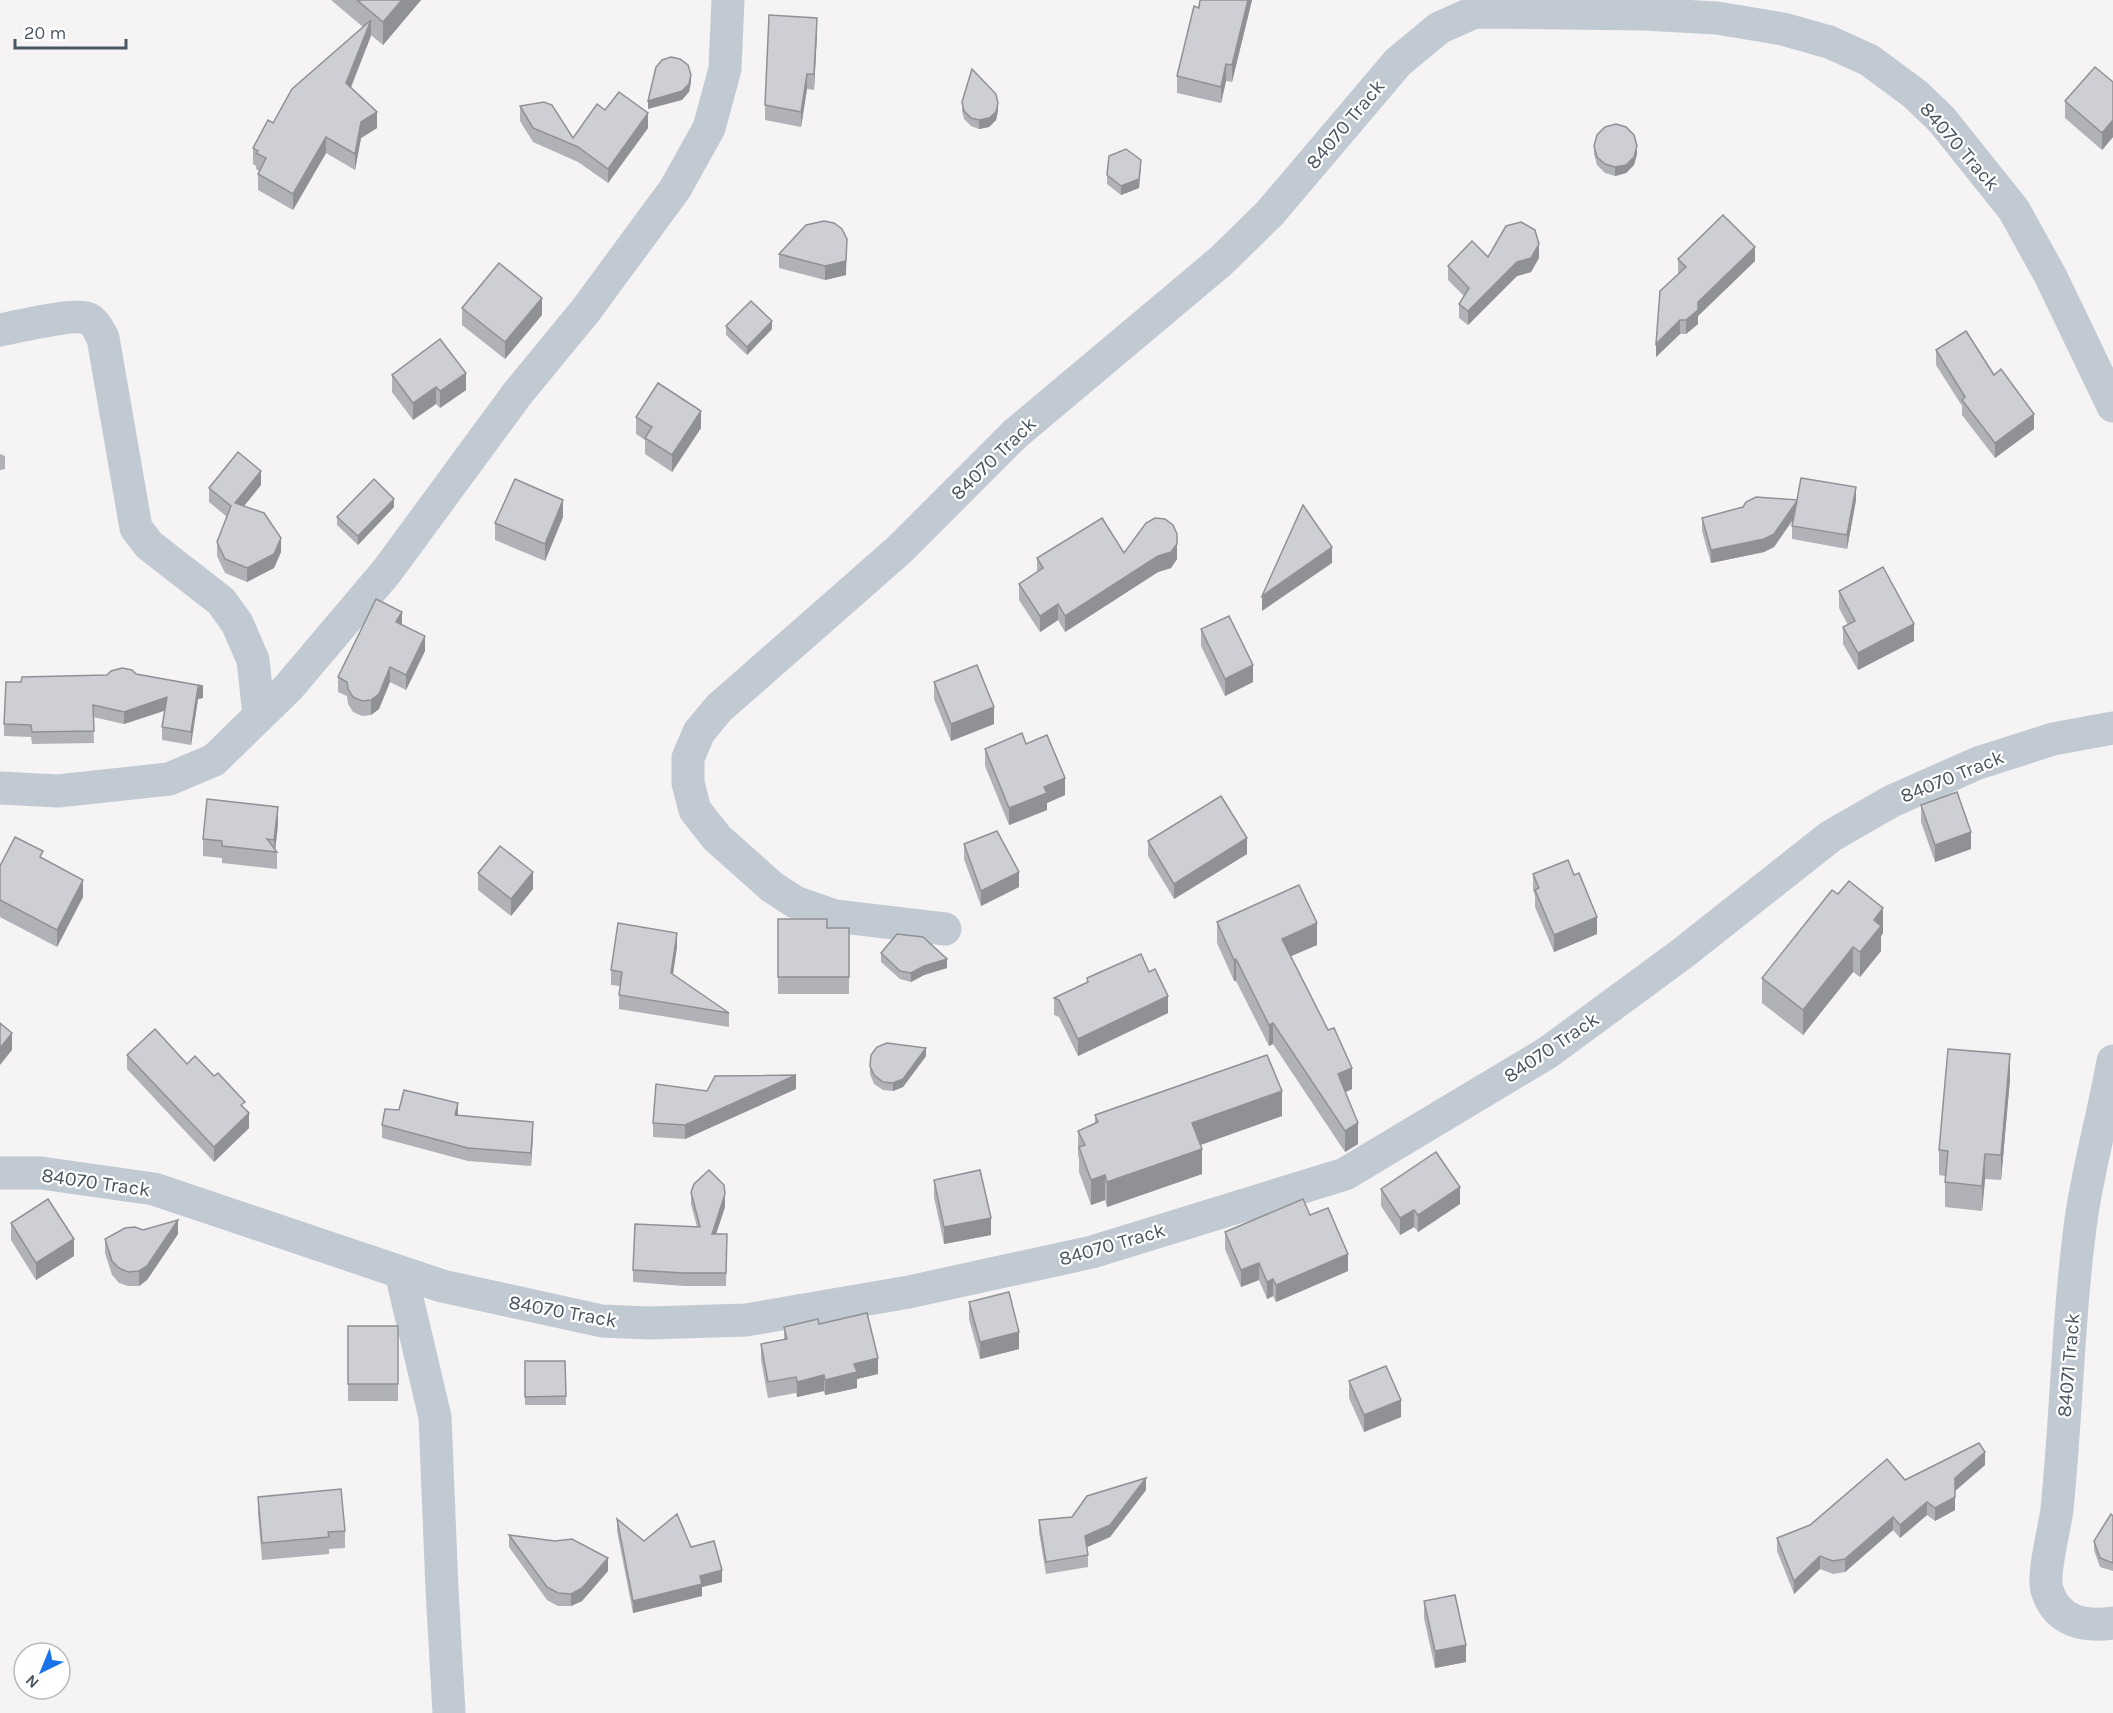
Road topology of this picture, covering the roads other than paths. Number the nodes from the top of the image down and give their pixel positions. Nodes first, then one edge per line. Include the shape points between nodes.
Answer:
1 (728, 0) edge
2 (1476, 6) edge
3 (0, 330) edge
4 (2113, 406) edge
5 (259, 715) junction
6 (2113, 728) edge
7 (0, 788) edge
8 (945, 929) dead end
9 (2113, 1062) edge
10 (0, 1173) edge
11 (401, 1273) junction
12 (2113, 1623) edge
13 (449, 1713) edge

1 - 5 street via 725,69 709,128 675,189 387,571 288,688
2 - 4 street, 84070 Track via 1717,18 1829,42 1869,60 1942,120 2013,210 2051,277
2 - 8 street, 84070 Track via 1439,28 1398,62 1270,213 1221,261 1015,434 899,550 719,708 699,732 688,758 688,783 695,810 717,838 764,880 795,902 835,916
3 - 5 street via 81,317 96,326 103,338 136,528 149,545 221,601 237,623 253,660
5 - 7 street via 214,760 169,779 58,791
6 - 11 street, 84070 Track via 2052,739 1978,763 1892,801 1842,830 1547,1053 1345,1174 1092,1252 909,1292 746,1320 602,1322 441,1286
9 - 12 street, 84071 Track via 2082,1213 2057,1510 2046,1587 2057,1608 2074,1621 2092,1626
10 - 11 street, 84070 Track via 41,1173 154,1189
11 - 13 street via 435,1417

